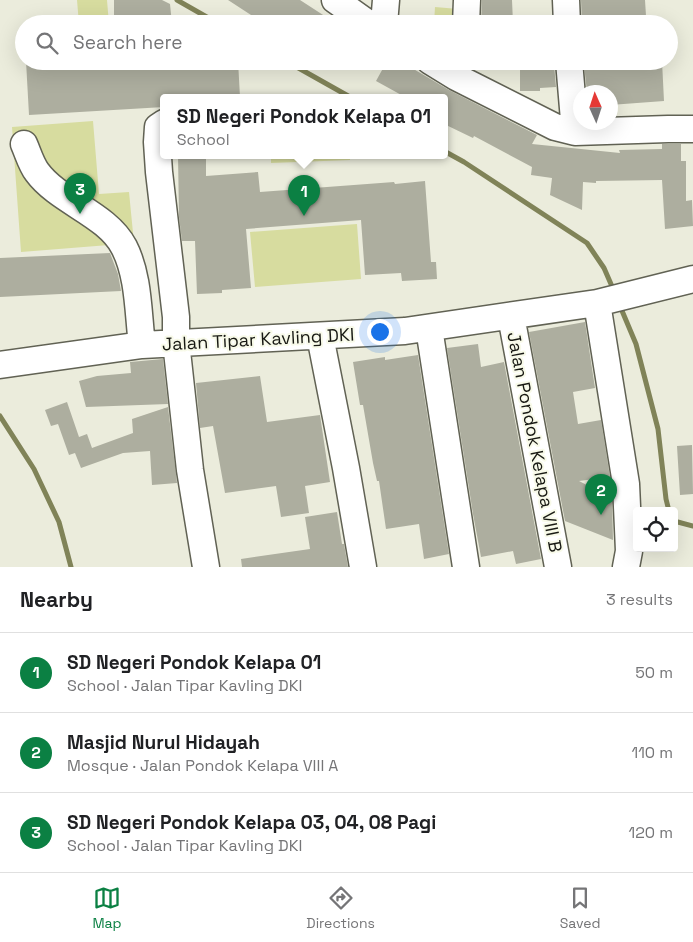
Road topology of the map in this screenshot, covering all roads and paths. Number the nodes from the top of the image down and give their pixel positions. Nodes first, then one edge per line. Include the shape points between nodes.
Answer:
1 (335, 0) edge
2 (386, 0) edge
3 (467, 0) edge
4 (566, 0) edge
5 (356, 15) edge
6 (385, 15) edge
7 (466, 15) edge
8 (567, 15) edge
9 (461, 70) edge
10 (570, 70) edge
11 (160, 126) edge
12 (693, 129) edge
13 (575, 132) junction
14 (24, 144) dead end
15 (693, 279) edge
16 (602, 302) junction
17 (511, 316) junction
18 (429, 328) junction
19 (320, 336) junction
20 (176, 342) junction
21 (142, 345) junction
22 (0, 365) edge
23 (206, 567) edge
24 (362, 567) edge
25 (466, 567) edge
26 (558, 567) edge
27 (626, 567) edge

1 - 5 street
2 - 6 street
3 - 7 street
4 - 8 street
9 - 13 street via 555,127
10 - 13 street
11 - 20 street via 157,142
12 - 13 street
14 - 21 street via 36,171 112,230 124,246 134,272
15 - 16 street, Jalan Tipar Kavling DKI
16 - 17 street, Jalan Tipar Kavling DKI
16 - 27 street via 626,484 629,550
17 - 18 street, Jalan Tipar Kavling DKI
17 - 26 street, Jalan Pondok Kelapa VIII B
18 - 19 street, Jalan Tipar Kavling DKI
18 - 25 street
19 - 20 street, Jalan Tipar Kavling DKI
19 - 24 street
20 - 21 street, Jalan Tipar Kavling DKI
20 - 23 street via 190,470
21 - 22 street, Jalan Tipar Kavling DKI

